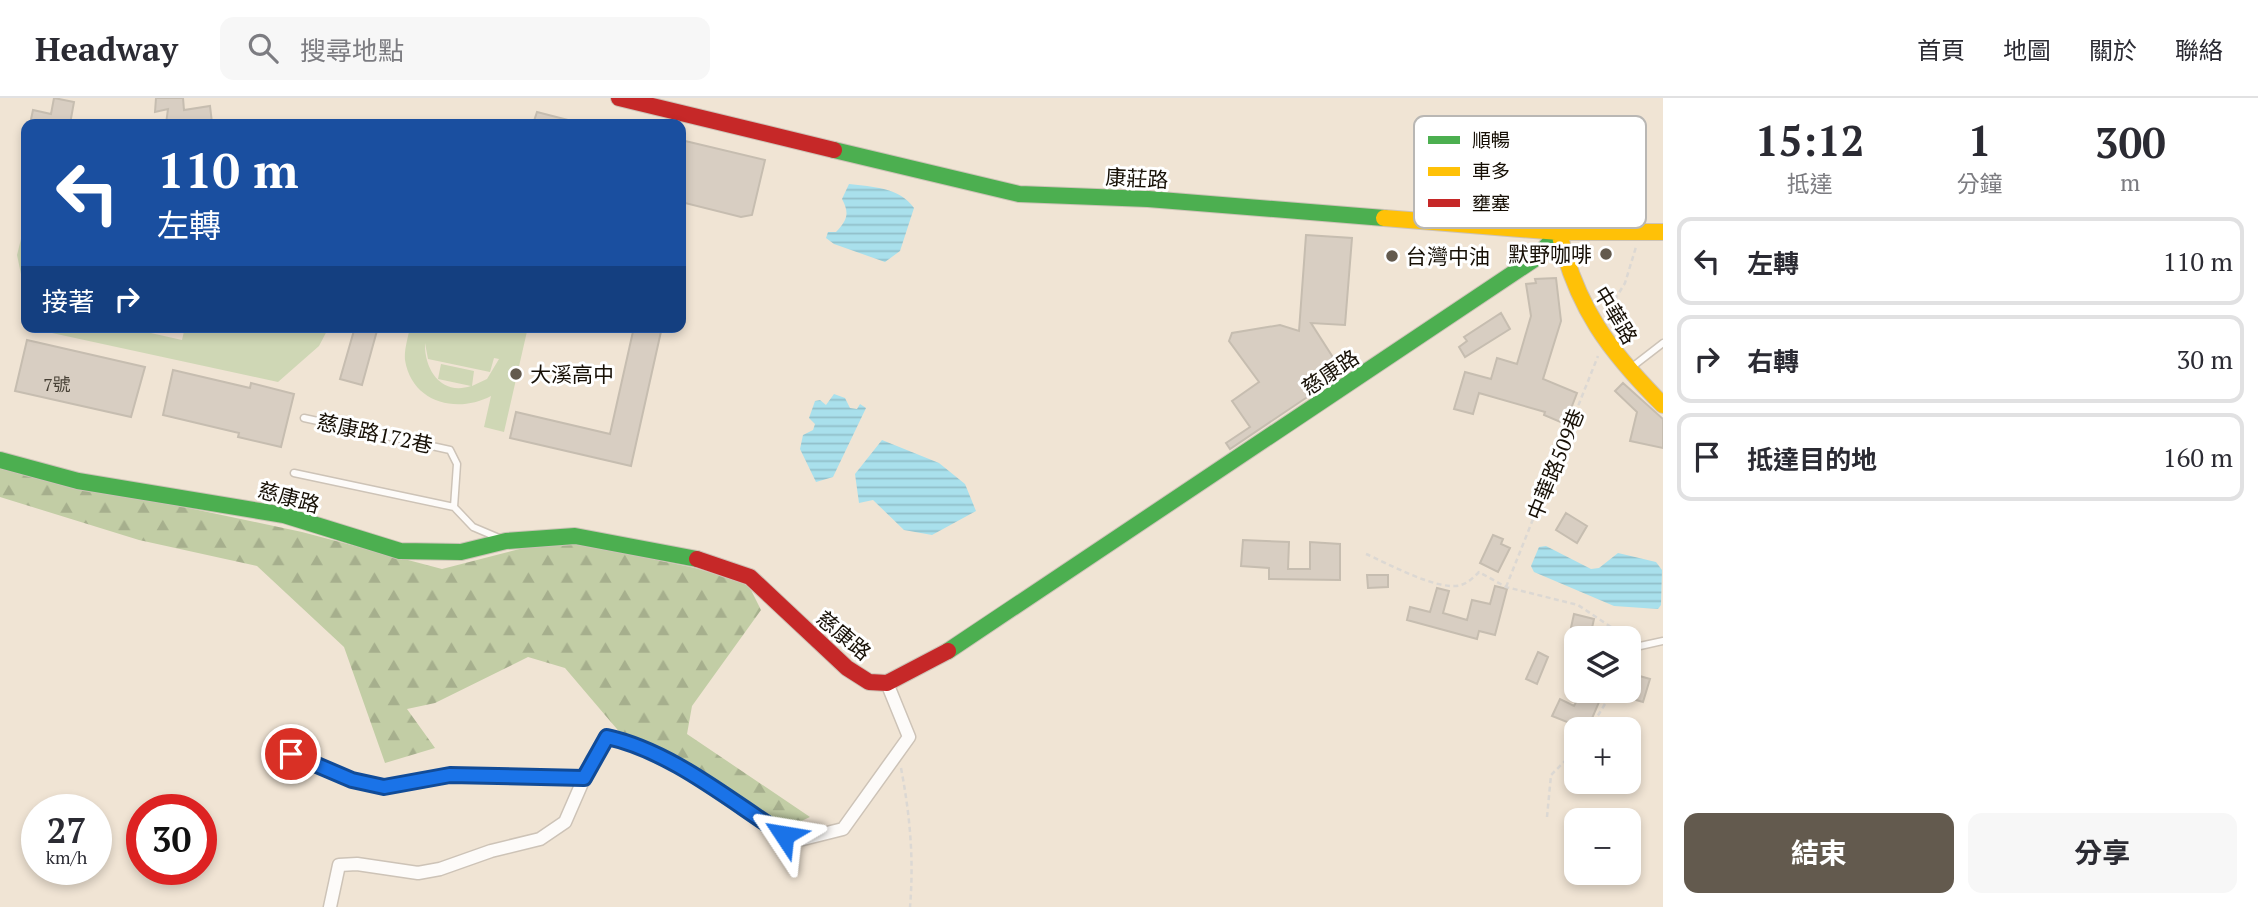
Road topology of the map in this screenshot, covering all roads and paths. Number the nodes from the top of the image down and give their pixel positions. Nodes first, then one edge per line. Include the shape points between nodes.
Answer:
1 (619, 98) edge
2 (1414, 220) edge
3 (1509, 228) edge
4 (1559, 232) junction
5 (1663, 232) edge
6 (1639, 233) junction
7 (1599, 337) junction
8 (1663, 343) edge
9 (1628, 370) junction
10 (1663, 405) edge
11 (304, 418) dead end
12 (0, 460) edge
13 (294, 473) dead end
14 (454, 507) junction
15 (506, 541) junction
16 (1366, 554) dead end
17 (1506, 587) junction
18 (1609, 626) edge
19 (1663, 641) edge
20 (1641, 646) edge
21 (887, 683) junction
22 (273, 744) dead end
23 (898, 751) junction
24 (1564, 762) edge
25 (584, 778) junction
26 (1547, 817) dead end
27 (330, 907) edge
28 (910, 907) edge

1 - 2 street, 康莊路 via 1019,194 1148,199
3 - 4 street, 康莊路
4 - 6 street, 康莊路
4 - 7 street, 中華路 via 1565,267
4 - 21 street, 慈康路 via 1536,258 1450,317 1028,599 913,673
5 - 6 street, 康莊路
6 - 7 path, 中華路509巷 via 1625,283
7 - 9 street, 中華路
7 - 17 path, 中華路509巷
8 - 9 lane
9 - 10 street, 中華路
11 - 14 lane, 慈康路172巷 via 450,450 457,464
12 - 15 street, 慈康路 via 78,481 284,514 400,551 461,552
13 - 14 lane
14 - 15 lane via 473,527
15 - 21 street, 慈康路 via 575,536 600,539 689,556 750,577 847,668 869,682
16 - 17 path via 1417,577 1453,586 1463,585 1479,572
17 - 18 path via 1578,606
19 - 20 lane
21 - 23 street via 909,737
22 - 25 street via 352,780 384,787 450,775
23 - 25 street via 843,829 803,839 784,835 667,760 624,741 607,737
23 - 28 path via 910,820
24 - 26 path via 1551,775
25 - 27 street via 565,822 541,839 418,873 339,865

